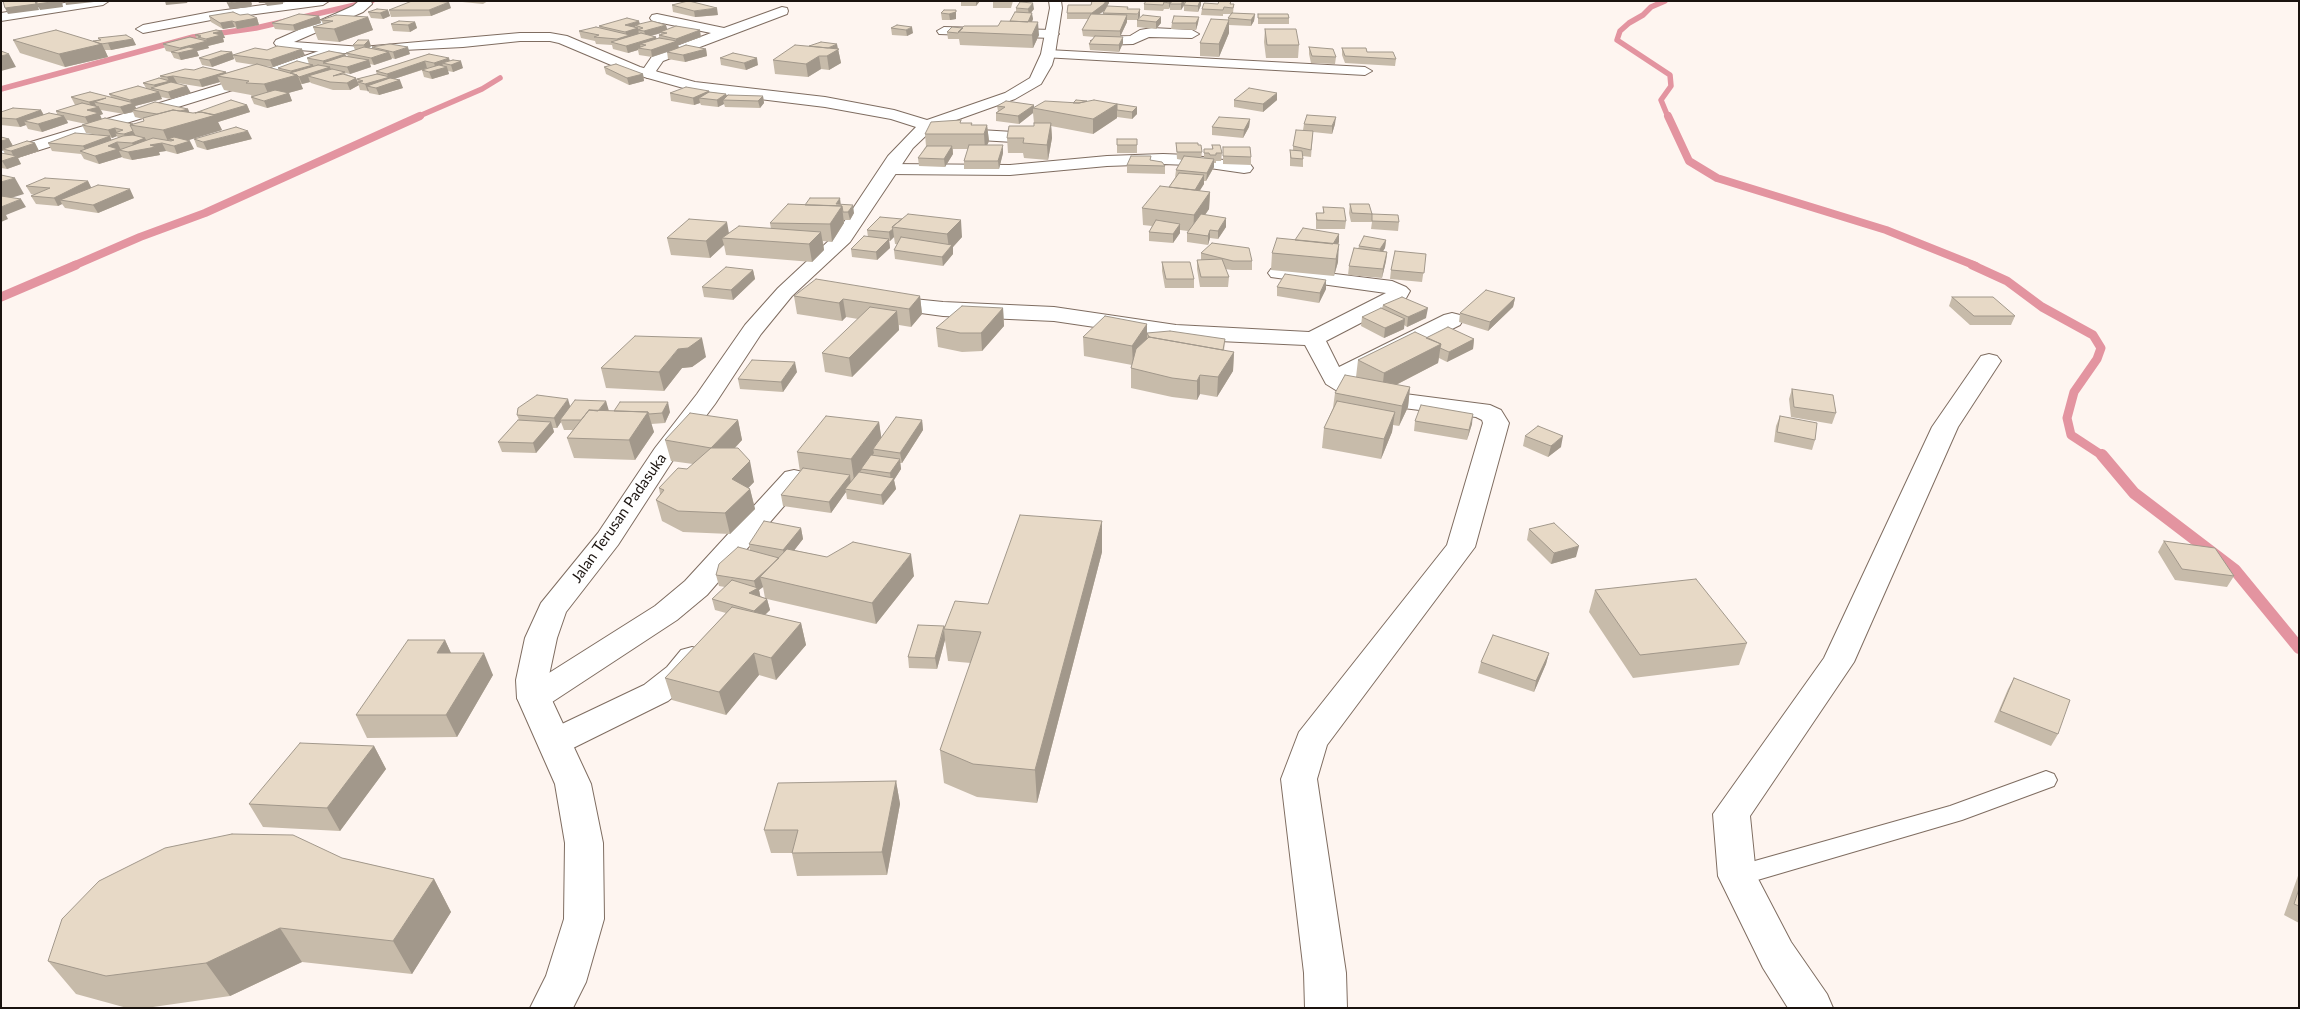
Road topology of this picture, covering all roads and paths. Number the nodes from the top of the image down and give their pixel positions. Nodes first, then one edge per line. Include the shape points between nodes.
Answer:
1 (103, 1) edge
2 (323, 1) edge
3 (365, 1) edge
4 (1055, 1) edge
5 (782, 11) dead end
6 (1, 17) edge
7 (657, 18) dead end
8 (143, 29) dead end
9 (944, 31) dead end
10 (723, 32) junction
11 (1192, 34) edge
12 (1068, 40) dead end
13 (1088, 40) edge
14 (1051, 43) junction
15 (333, 50) junction
16 (1365, 71) dead end
17 (652, 75) junction
18 (928, 125) junction
19 (1030, 138) edge
20 (1, 157) edge
21 (1244, 168) edge
22 (889, 169) junction
23 (1278, 274) dead end
24 (785, 292) junction
25 (815, 295) edge
26 (864, 300) edge
27 (1452, 320) dead end
28 (1312, 339) junction
29 (1989, 361) dead end
30 (1334, 379) junction
31 (794, 478) edge
32 (710, 636) edge
33 (534, 698) junction
34 (555, 742) junction
35 (2046, 780) dead end
36 (1737, 876) junction
37 (551, 1008) edge
38 (1326, 1008) edge
39 (1812, 1008) edge

1 - 6 street
2 - 8 street
3 - 15 street via 366,4 358,9 281,43
4 - 14 street
5 - 10 street
7 - 10 street
9 - 14 street
10 - 17 street via 658,58 649,71
11 - 13 street via 1152,32 1126,41
12 - 14 street
14 - 16 street
14 - 18 street via 1040,76 1031,84 1010,96
15 - 17 street via 550,37
15 - 20 street via 247,81
17 - 18 street via 694,86 850,106
18 - 19 street via 980,135
18 - 22 street, Jalan Terusan Padasuka via 907,144
21 - 22 street via 1189,160 1153,159 1010,170
22 - 24 street, Jalan Terusan Padasuka via 843,238
23 - 28 street via 1392,287 1399,291
24 - 25 street
24 - 33 street, Jalan Terusan Padasuka via 752,330 608,539 552,610 534,663
26 - 28 street via 943,309 1054,314 1176,332
27 - 30 street
28 - 30 street
29 - 36 street via 1944,427 1838,662 1731,814
30 - 38 street via 1371,397 1481,410 1492,415 1496,423 1461,547 1311,741 1299,779 1325,973
31 - 33 street via 696,588 666,613
32 - 34 street via 679,676 656,693
33 - 34 street, Jalan Terusan Padasuka
34 - 37 street, Jalan Terusan Padasuka via 573,784 584,843 584,919 565,982
35 - 36 lane via 1954,814
36 - 39 street via 1777,955

